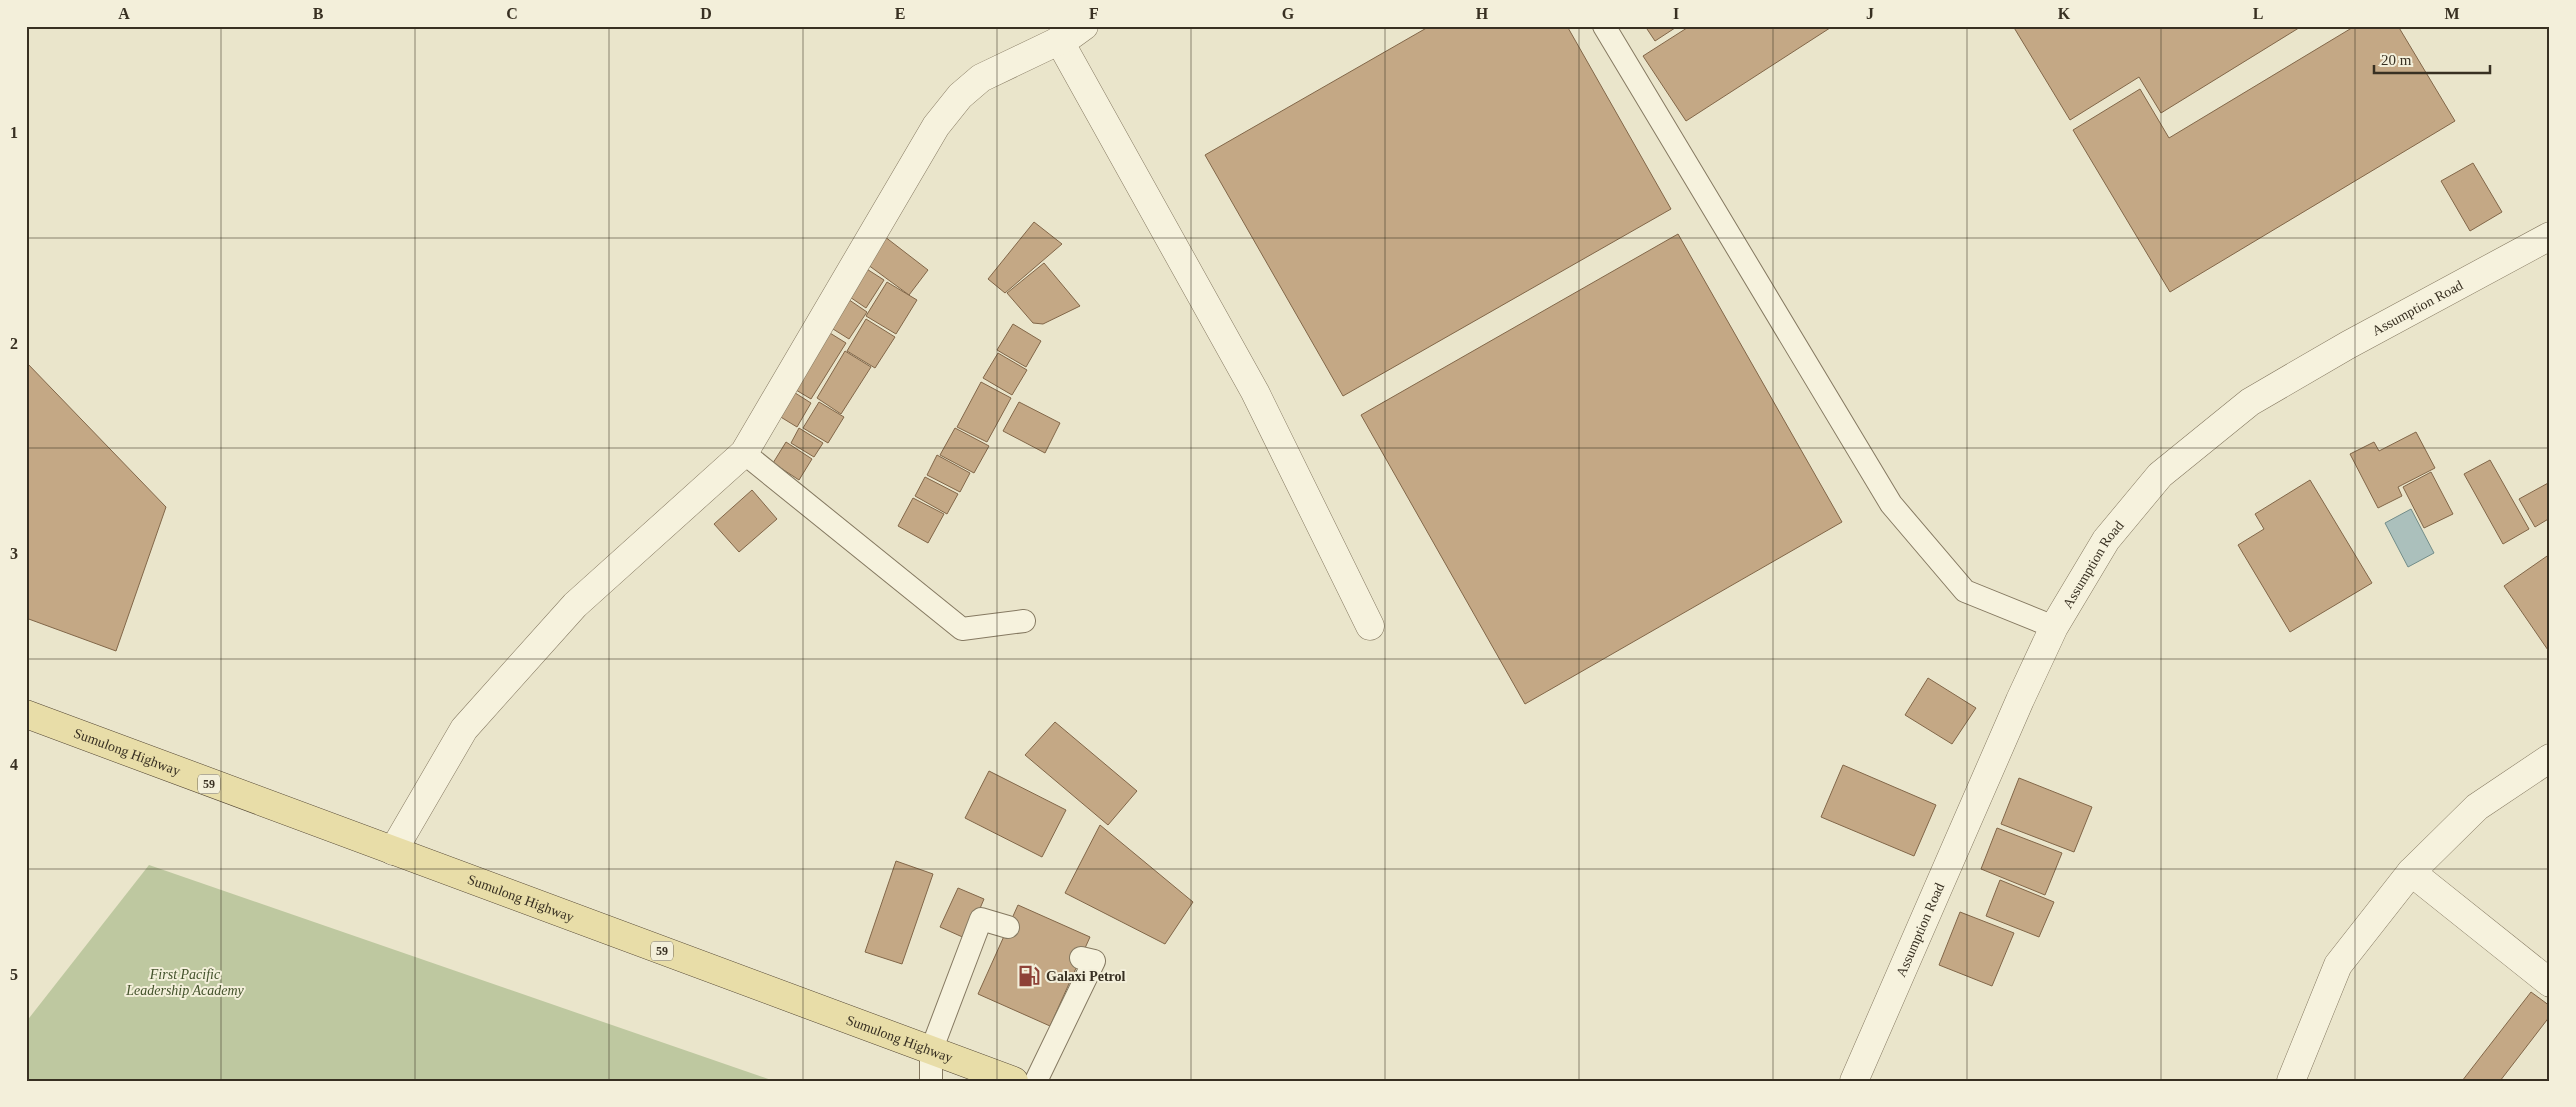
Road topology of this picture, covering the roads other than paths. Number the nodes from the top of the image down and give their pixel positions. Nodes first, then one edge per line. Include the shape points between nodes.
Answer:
1 (1084, 26) edge
2 (1604, 26) edge
3 (1059, 40) junction
4 (2550, 236) edge
5 (744, 453) junction
6 (1024, 621) dead end
7 (1370, 626) dead end
8 (2054, 627) junction
9 (26, 714) edge
10 (2550, 758) edge
11 (393, 851) junction
12 (2411, 872) junction
13 (1008, 927) dead end
14 (1081, 958) dead end
15 (2550, 983) edge
16 (931, 1051) junction
17 (932, 1081) edge
18 (1014, 1081) edge
19 (1036, 1081) edge
20 (1854, 1081) edge
21 (2291, 1081) edge

1 - 3 street
2 - 8 lane via 1891,504 1965,591
3 - 5 street via 982,78 960,96 936,126
3 - 7 street via 1255,392
4 - 8 street, Assumption Road via 2250,402 2160,475 2106,540
5 - 6 lane via 962,629
5 - 11 street via 575,606 464,729
8 - 20 street, Assumption Road
9 - 11 main road, Sumulong Highway / 59
10 - 12 street via 2477,807
11 - 16 main road, Sumulong Highway / 59
12 - 15 street
12 - 21 street via 2338,965
13 - 16 lane via 981,919
14 - 19 lane via 1094,961
16 - 17 lane
16 - 18 main road, Sumulong Highway / 59

